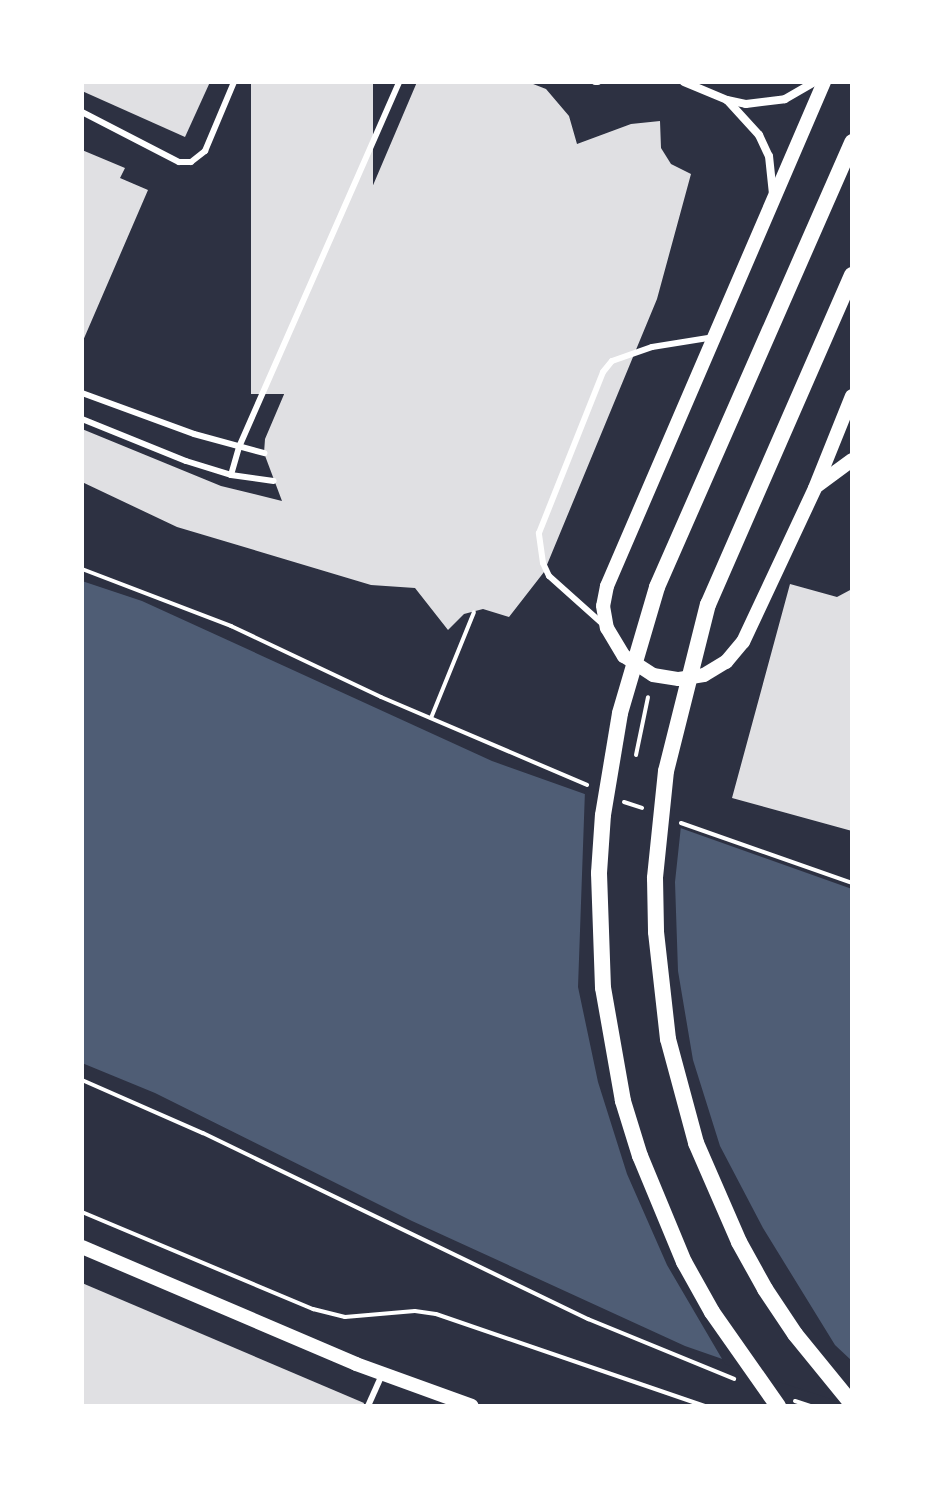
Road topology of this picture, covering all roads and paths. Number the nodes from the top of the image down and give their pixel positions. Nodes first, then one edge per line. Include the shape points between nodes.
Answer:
1 (234, 82) edge
2 (399, 82) edge
3 (684, 82) edge
4 (815, 82) edge
5 (824, 82) edge
6 (727, 100) junction
7 (82, 112) edge
8 (852, 142) edge
9 (774, 203) junction
10 (852, 275) edge
11 (714, 337) junction
12 (82, 393) edge
13 (852, 396) edge
14 (82, 419) edge
15 (239, 447) junction
16 (264, 453) dead end
17 (852, 460) edge
18 (231, 475) junction
19 (274, 481) dead end
20 (815, 488) junction
21 (82, 569) edge
22 (474, 612) dead end
23 (607, 628) junction
24 (653, 675) junction
25 (431, 718) junction
26 (635, 760) dead end
27 (629, 788) dead end
28 (598, 790) dead end
29 (612, 796) dead end
30 (626, 802) junction
31 (654, 813) dead end
32 (667, 818) dead end
33 (852, 883) edge
34 (82, 1080) edge
35 (82, 1212) edge
36 (82, 1247) edge
37 (382, 1375) junction
38 (742, 1382) dead end
39 (782, 1402) edge
40 (852, 1404) edge
41 (368, 1406) edge
42 (472, 1406) edge
43 (705, 1406) edge
44 (810, 1406) edge

1 - 7 lane via 205,151 191,162 179,162
2 - 15 lane
3 - 6 street
4 - 6 street via 766,103
5 - 9 street
6 - 9 street via 764,146
8 - 39 main road via 657,587 620,713 603,815 599,930 611,1044 640,1156 684,1262 712,1312
9 - 11 street
10 - 40 main road via 708,604 678,715 658,824 656,932 668,1039 696,1143 739,1242 795,1334
11 - 23 street via 611,575 603,606
11 - 23 lane via 652,347 612,361 539,533 549,576
12 - 15 lane
13 - 20 street
14 - 18 lane
15 - 16 lane
15 - 18 lane
17 - 20 street
18 - 19 lane
20 - 24 street via 743,642 726,662 704,675
21 - 25 path via 231,626
22 - 25 path
23 - 24 street via 624,656
24 - 26 path
25 - 28 path
27 - 30 path
29 - 30 path
30 - 31 path
32 - 33 path
34 - 38 path via 588,1319
35 - 43 path via 313,1309 345,1317 436,1314
36 - 37 street
37 - 41 lane
37 - 42 street
39 - 44 path

